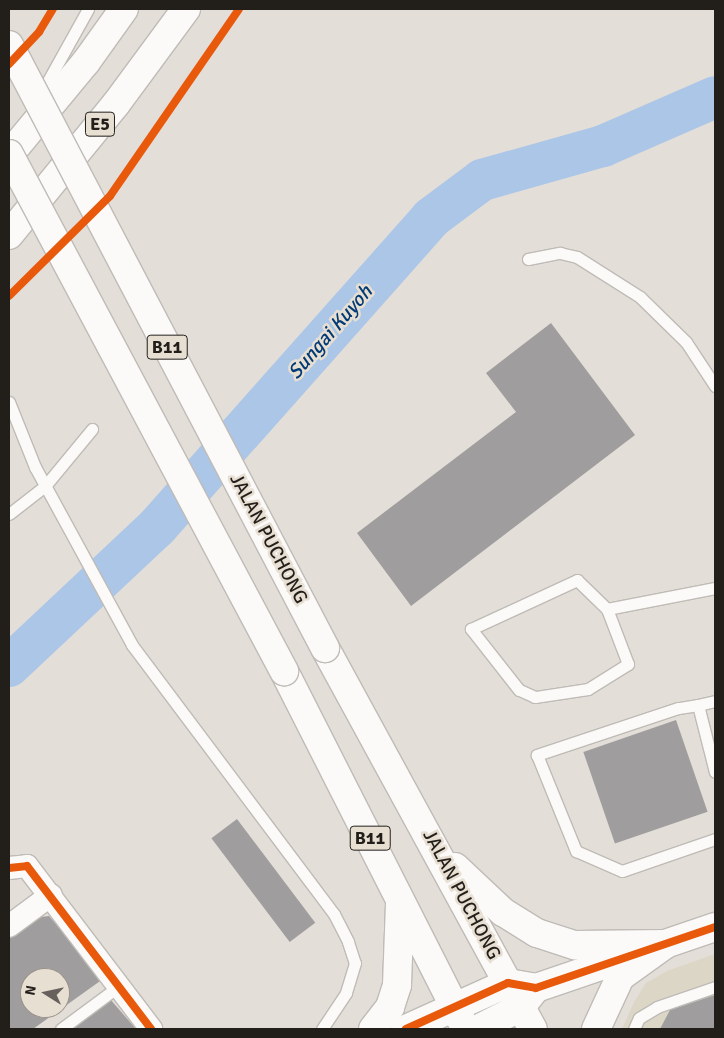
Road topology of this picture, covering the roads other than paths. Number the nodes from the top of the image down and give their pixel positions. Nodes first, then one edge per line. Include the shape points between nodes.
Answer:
1 (88, 9) edge
2 (124, 9) edge
3 (186, 9) edge
4 (9, 45) edge
5 (9, 153) edge
6 (9, 234) edge
7 (528, 259) dead end
8 (715, 386) edge
9 (9, 402) edge
10 (92, 429) dead end
11 (45, 486) junction
12 (9, 514) edge
13 (715, 588) edge
14 (607, 609) junction
15 (715, 701) edge
16 (698, 705) junction
17 (715, 772) edge
18 (715, 839) edge
19 (437, 850) junction
20 (9, 868) edge
21 (51, 894) junction
22 (400, 899) junction
23 (9, 926) edge
24 (715, 927) edge
25 (666, 944) junction
26 (508, 983) junction
27 (119, 986) junction
28 (715, 987) edge
29 (530, 1008) edge
30 (460, 1018) edge
31 (60, 1029) edge
32 (151, 1029) edge
33 (322, 1029) edge
34 (373, 1029) edge
35 (406, 1029) edge
36 (478, 1029) edge
37 (596, 1029) edge
38 (634, 1029) edge

1 - 5 lane
2 - 5 main road, E5 via 86,62
3 - 6 main road, E5 via 116,104
4 - 19 main road, JALAN PUCHONG / B11, bridge via 325,648
5 - 22 main road, B11, bridge via 284,671
7 - 8 lane via 560,252 577,257 640,297 686,342
9 - 11 lane
10 - 11 lane
11 - 12 lane
11 - 33 lane via 132,645 334,914 355,963 346,993
13 - 14 lane
14 - 14 lane via 628,664 588,689 535,697 520,690 472,629 577,580
15 - 16 lane
16 - 17 lane
16 - 18 lane via 678,708 537,755 576,851 622,871
19 - 25 main road via 503,912 536,933 575,945
19 - 26 main road, JALAN PUCHONG / B11
20 - 21 street via 27,866
21 - 23 street
21 - 27 street
22 - 30 main road, B11
22 - 34 main road via 397,985 390,1007
24 - 25 main road
25 - 29 main road
25 - 37 main road via 620,977
26 - 29 main road, JALAN PUCHONG / B11
26 - 30 main road
27 - 31 lane
27 - 32 street
28 - 38 lane via 657,1007 639,1018
29 - 36 main road
30 - 35 main road

